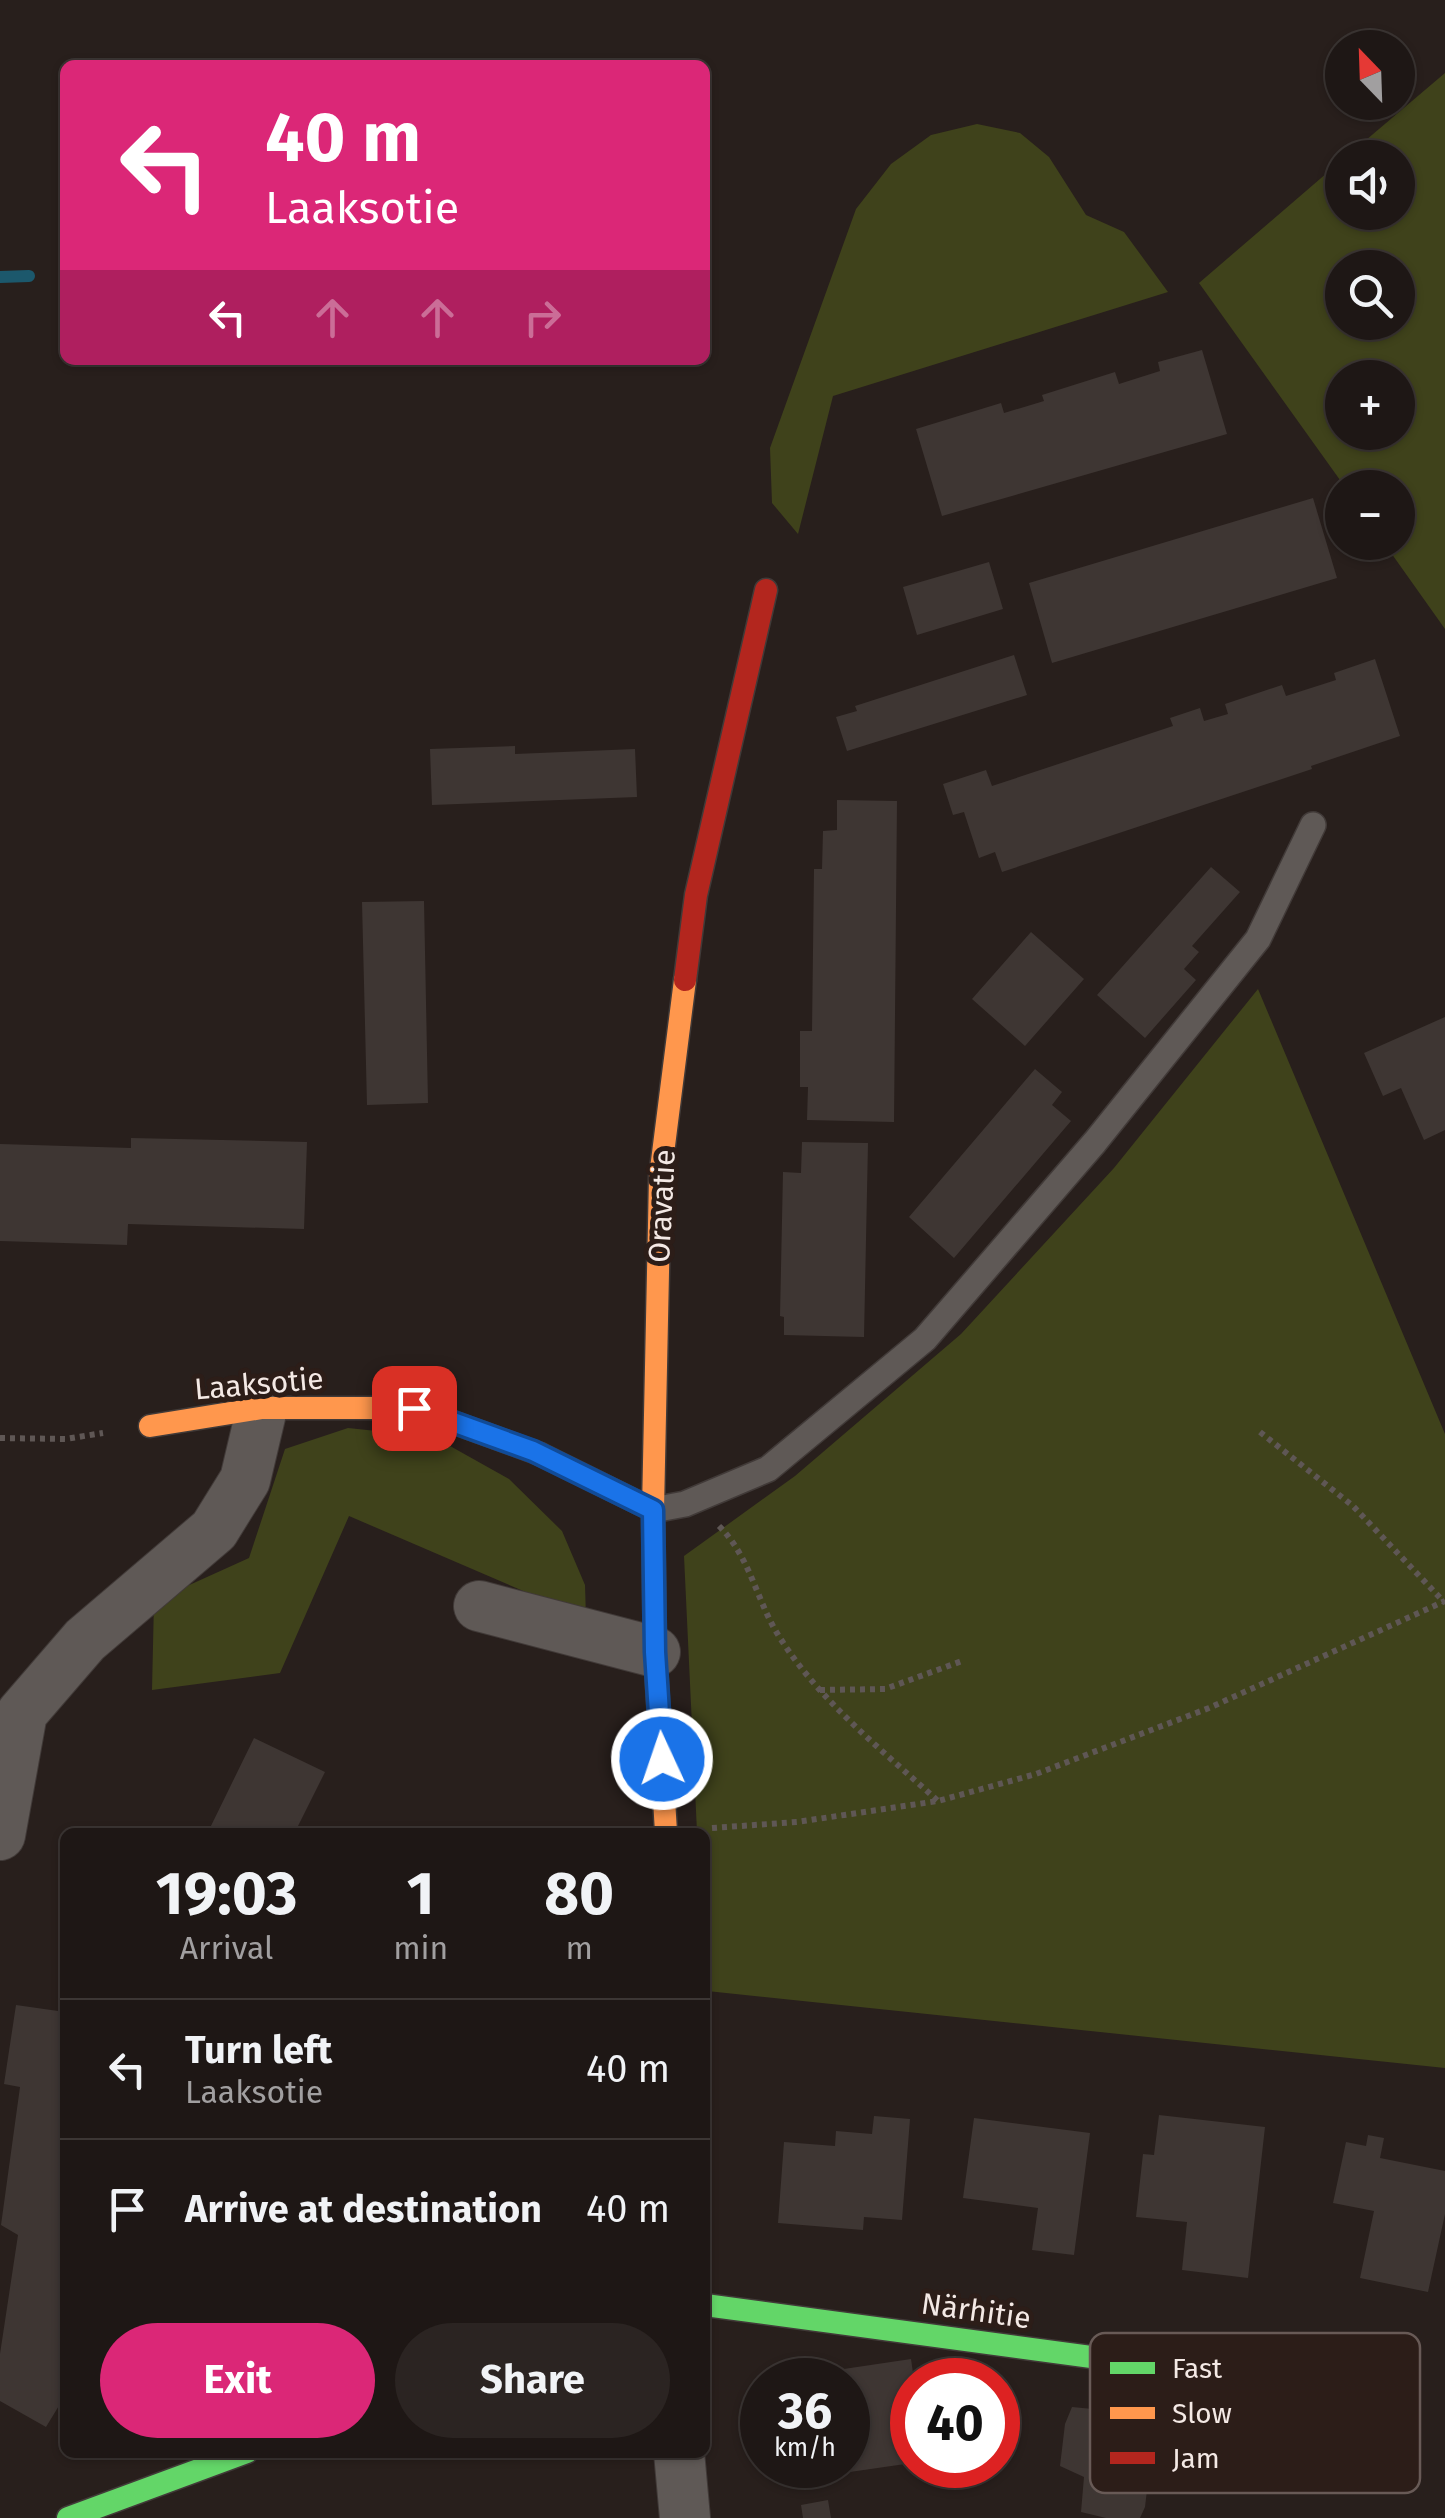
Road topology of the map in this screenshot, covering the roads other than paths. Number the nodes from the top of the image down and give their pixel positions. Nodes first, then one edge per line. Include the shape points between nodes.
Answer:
1 (766, 590) dead end
2 (1313, 825) dead end
3 (262, 1408) junction
4 (150, 1426) road end
5 (653, 1510) junction
6 (479, 1606) dead end
7 (655, 1652) junction
8 (666, 1828) edge
9 (0, 1835) edge
10 (710, 2305) edge
11 (1090, 2357) edge
12 (231, 2458) edge
13 (680, 2458) edge
14 (68, 2518) edge
15 (685, 2518) edge

1 - 5 street, Oravatie via 696,894 660,1177
2 - 5 lane via 1258,939 926,1339 768,1469 685,1504
3 - 4 street, Laaksotie
3 - 5 street, Laaksotie via 414,1408 533,1451
3 - 9 street via 245,1480 214,1530 85,1640 22,1712
5 - 7 street, Oravatie
6 - 7 street
7 - 8 street, Oravatie
10 - 11 street, Närhitie
12 - 14 street
13 - 15 street

